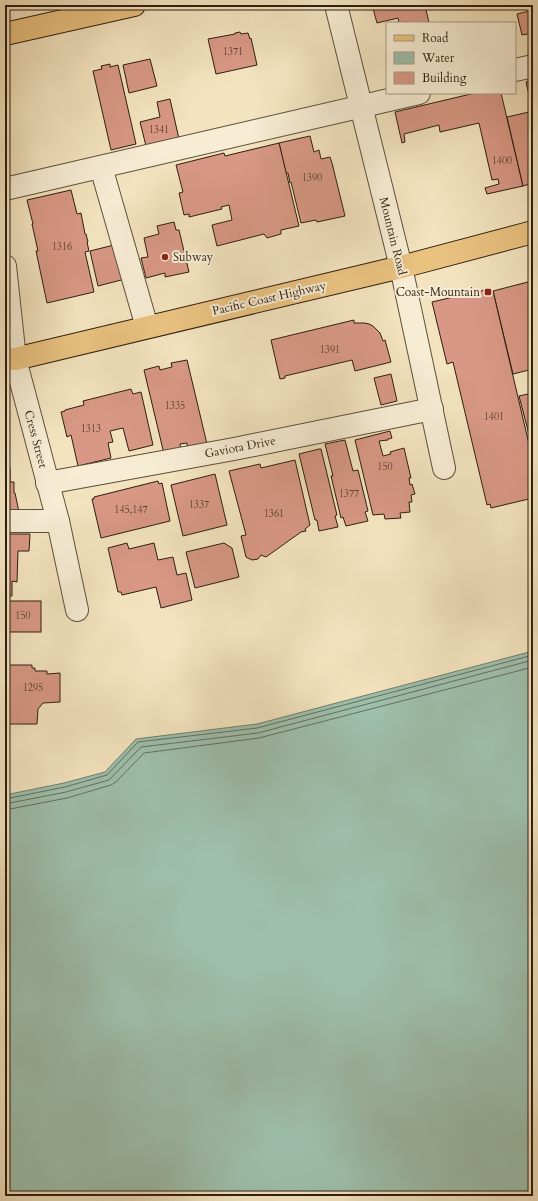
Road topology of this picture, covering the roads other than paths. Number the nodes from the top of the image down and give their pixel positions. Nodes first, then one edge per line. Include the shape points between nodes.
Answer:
1 (134, 5) edge
2 (336, 5) edge
3 (5, 34) edge
4 (533, 66) edge
5 (516, 70) edge
6 (415, 94) edge
7 (361, 106) junction
8 (100, 167) junction
9 (5, 189) edge
10 (533, 232) edge
11 (5, 266) edge
12 (401, 267) junction
13 (147, 327) junction
14 (10, 359) edge
15 (432, 409) junction
16 (444, 468) dead end
17 (47, 484) junction
18 (58, 520) junction
19 (5, 521) edge
20 (77, 610) dead end

1 - 3 main road
2 - 7 street, Mountain Road
4 - 5 street
6 - 7 street
7 - 8 street
7 - 12 street, Mountain Road
8 - 9 street
8 - 13 street
10 - 12 main road, Pacific Coast Highway
11 - 14 street, Cress Street
12 - 13 main road, Pacific Coast Highway
12 - 15 street, Mountain Road
13 - 14 main road, Pacific Coast Highway
14 - 17 street, Cress Street
15 - 16 street, Mountain Road
15 - 17 street, Gaviota Drive
17 - 18 street, Cress Street
18 - 19 street
18 - 20 street, Cress Street

